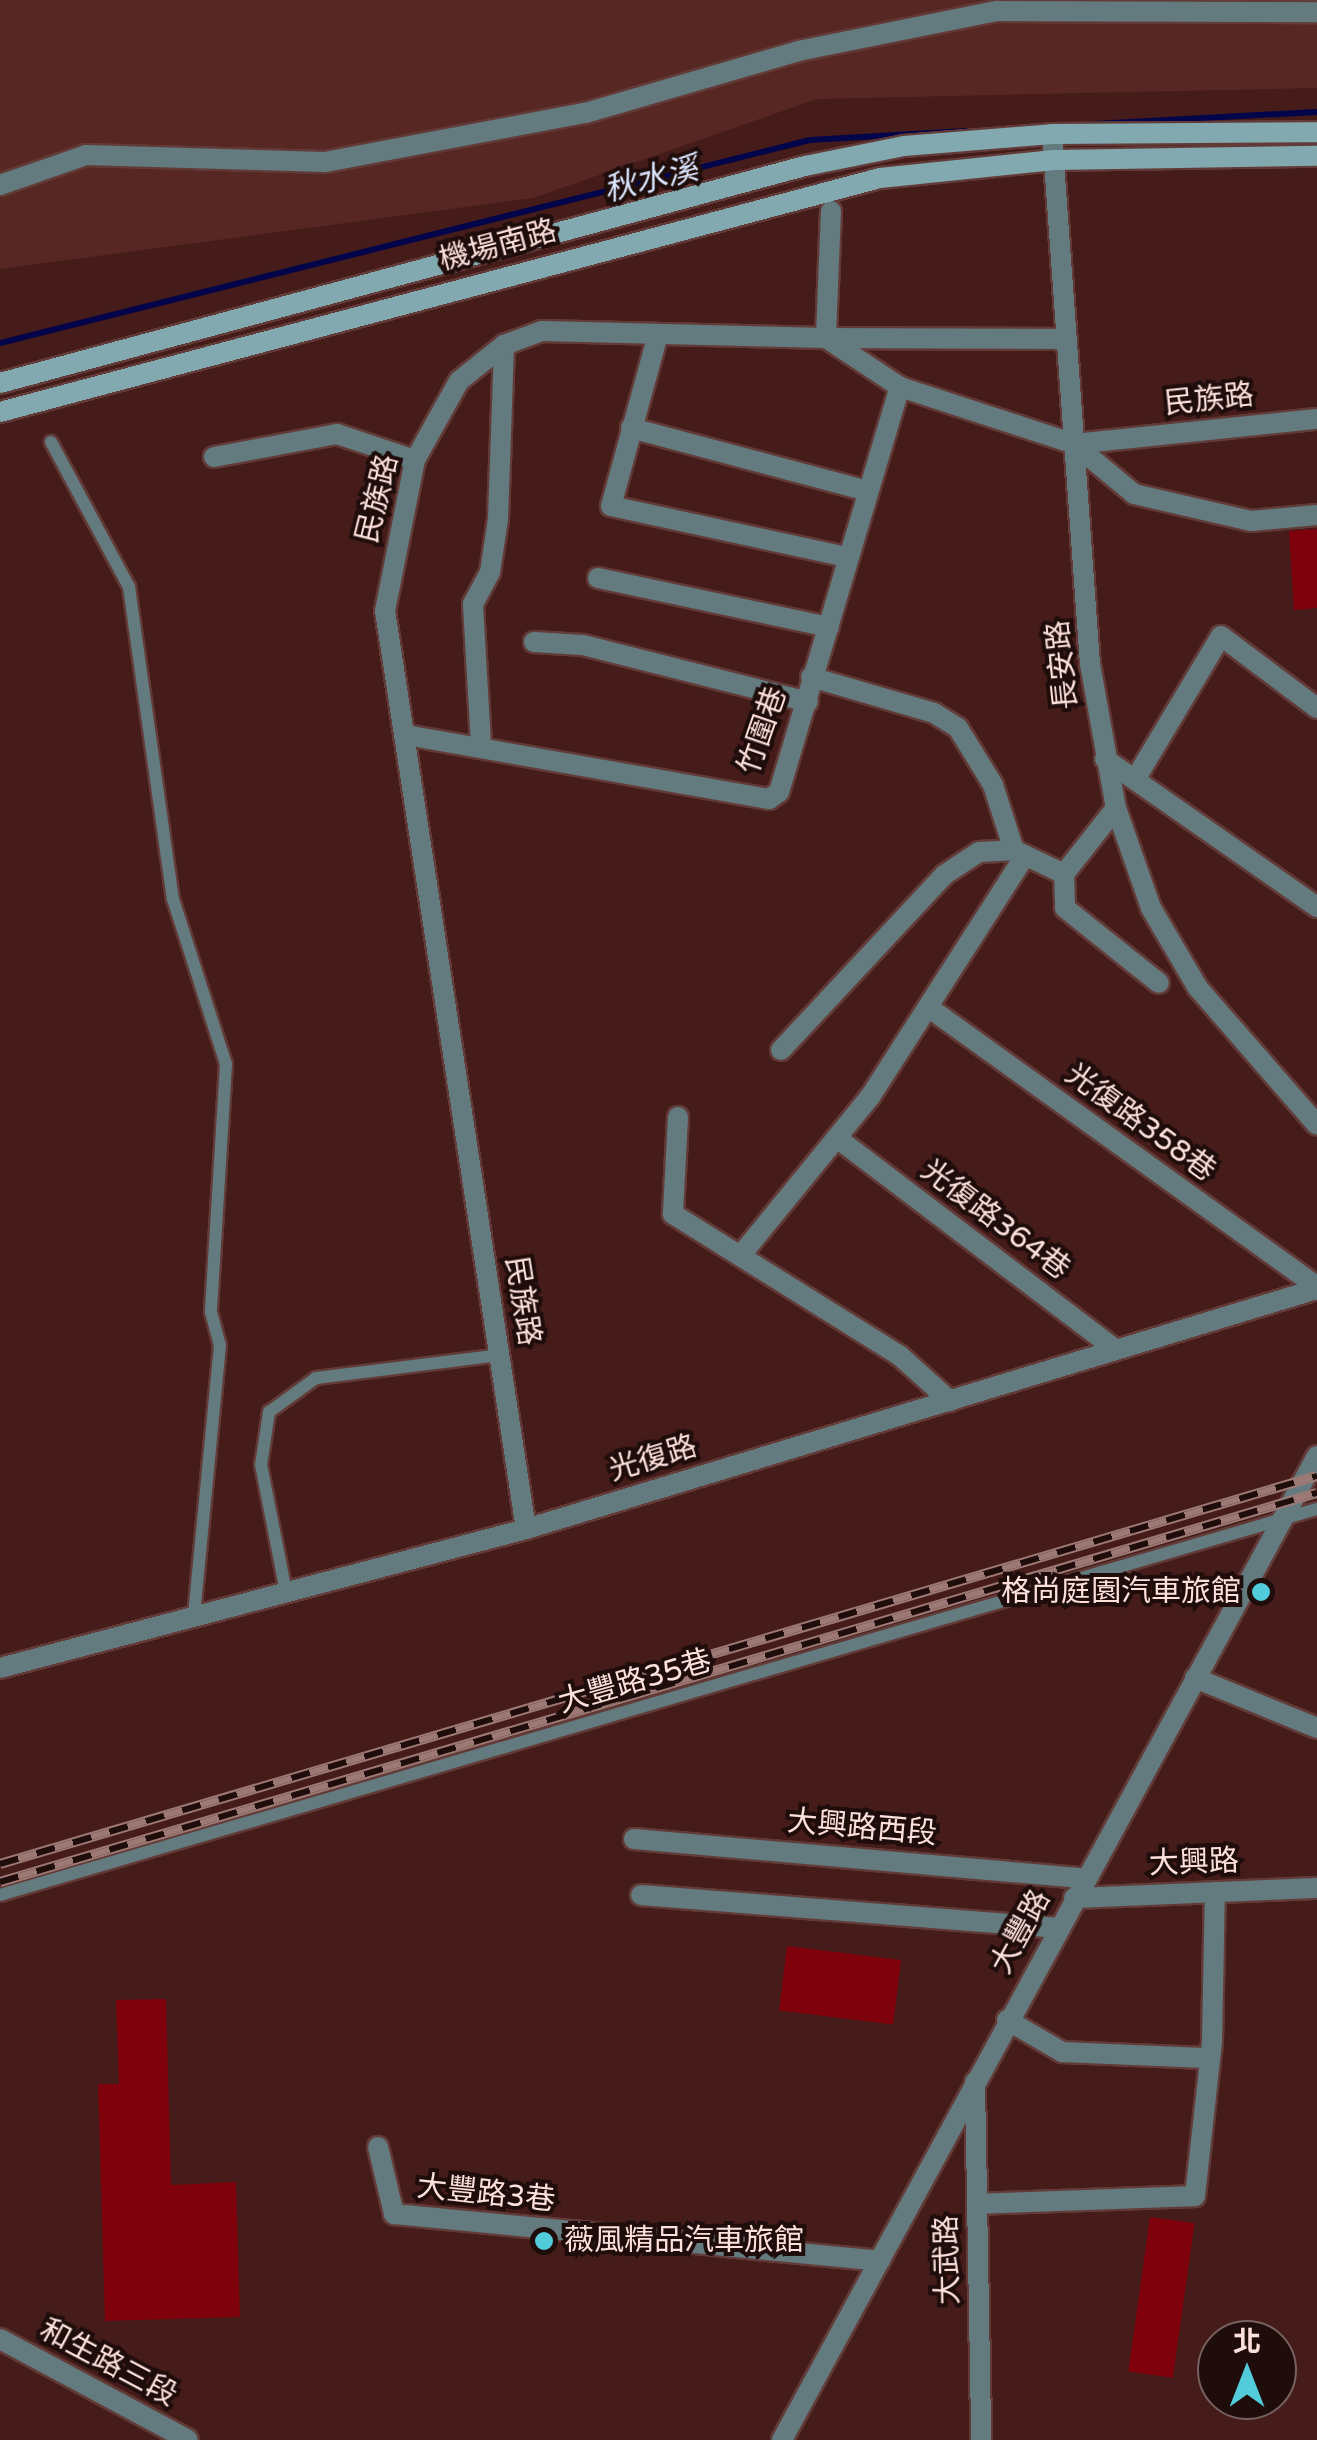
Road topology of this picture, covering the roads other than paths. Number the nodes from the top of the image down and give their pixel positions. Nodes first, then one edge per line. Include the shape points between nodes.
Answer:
1 (1317, 12) edge
2 (1317, 132) edge
3 (1052, 134) junction
4 (1317, 156) edge
5 (1054, 160) junction
6 (0, 186) edge
7 (831, 211) dead end
8 (658, 338) junction
9 (826, 338) junction
10 (1067, 340) junction
11 (504, 344) junction
12 (0, 383) edge
13 (900, 387) junction
14 (0, 412) edge
15 (1317, 419) edge
16 (632, 428) junction
17 (51, 442) dead end
18 (1074, 444) junction
19 (214, 457) dead end
20 (415, 460) junction
21 (867, 491) junction
22 (1317, 514) edge
23 (847, 557) junction
24 (598, 578) dead end
25 (829, 627) junction
26 (534, 642) dead end
27 (812, 678) junction
28 (808, 702) junction
29 (1317, 708) edge
30 (406, 734) junction
31 (482, 744) junction
32 (1105, 758) junction
33 (1136, 778) junction
34 (1116, 808) junction
35 (1019, 853) junction
36 (1064, 874) junction
37 (1317, 907) edge
38 (1160, 983) dead end
39 (928, 1007) junction
40 (781, 1050) dead end
41 (678, 1117) dead end
42 (1317, 1125) edge
43 (837, 1138) junction
44 (740, 1255) junction
45 (1317, 1288) edge
46 (1116, 1350) junction
47 (500, 1355) junction
48 (950, 1401) junction
49 (1317, 1456) edge
50 (1317, 1509) edge
51 (1284, 1518) junction
52 (526, 1529) junction
53 (286, 1592) junction
54 (194, 1616) junction
55 (0, 1668) edge
56 (1195, 1678) junction
57 (1317, 1728) edge
58 (634, 1839) dead end
59 (1084, 1878) junction
60 (1317, 1888) edge
61 (1215, 1892) junction
62 (0, 1894) edge
63 (640, 1896) dead end
64 (1074, 1898) junction
65 (1056, 1928) junction
66 (1007, 2020) junction
67 (1205, 2058) junction
68 (975, 2079) junction
69 (378, 2147) dead end
70 (978, 2204) junction
71 (880, 2260) junction
72 (0, 2339) edge
73 (188, 2440) edge
74 (782, 2440) edge
75 (982, 2440) edge

1 - 6 street via 996,10 798,51 585,113 325,162 86,155
2 - 3 street, 機場南路
3 - 5 street, 長安路
3 - 12 street, 機場南路 via 904,146 804,166
4 - 5 street, 機場南路
5 - 10 street, 長安路
5 - 14 street, 機場南路 via 880,178 804,194
7 - 9 street
8 - 9 street, 民族路
8 - 11 street, 民族路 via 542,331
8 - 16 street
9 - 10 street
9 - 13 street, 民族路
10 - 18 street, 長安路
11 - 20 street, 民族路 via 459,381
11 - 31 street via 498,519 490,572 473,604
13 - 18 street, 民族路
13 - 21 street, 竹圍巷
15 - 18 street, 民族路
16 - 21 street
16 - 23 street via 611,506
17 - 54 lane via 128,587 174,898 226,1064 211,1312 220,1346
18 - 22 street via 1134,494 1251,521
18 - 32 street, 長安路
19 - 20 street via 337,434
20 - 30 street, 民族路 via 386,611
21 - 23 street, 竹圍巷
23 - 25 street, 竹圍巷
24 - 25 street
25 - 27 street, 竹圍巷
26 - 28 street via 584,645
27 - 28 street, 竹圍巷
27 - 35 street via 934,713 958,728 992,785
28 - 31 street, 竹圍巷 via 779,792 769,798
29 - 33 street via 1221,636
30 - 31 street, 竹圍巷
30 - 47 street, 民族路
32 - 33 street
32 - 34 street, 長安路
33 - 37 street
34 - 36 street
34 - 42 street, 長安路 via 1151,908 1198,988
35 - 36 street
35 - 39 street
35 - 40 street via 979,852 944,874
36 - 38 street via 1065,908
39 - 43 street
39 - 45 street, 光復路358巷
41 - 44 street via 668,1205
43 - 44 street
43 - 46 street, 光復路364巷
44 - 48 street via 899,1355
45 - 46 street, 光復路
46 - 48 street, 光復路
47 - 52 street, 民族路
47 - 53 lane via 381,1376 316,1378 269,1412 261,1465
48 - 52 street, 光復路
49 - 51 street, 大豐路
50 - 51 lane, 大豐路35巷
51 - 56 street, 大豐路
51 - 62 lane, 大豐路35巷
52 - 53 street, 光復路
53 - 54 street, 光復路
54 - 55 street, 光復路
56 - 57 street
56 - 59 street, 大豐路
58 - 59 street, 大興路西段
59 - 64 street, 大豐路
60 - 61 street, 大興路
61 - 64 street, 大興路
61 - 67 street
63 - 65 street
64 - 65 street, 大豐路
65 - 66 street, 大豐路
66 - 67 street via 1062,2052
66 - 68 street, 大豐路
67 - 70 street via 1195,2196
68 - 70 street, 大武路
68 - 71 street, 大豐路
69 - 71 street, 大豐路3巷 via 394,2214
70 - 75 street, 大武路
71 - 74 street, 大豐路
72 - 73 street, 和生路三段

